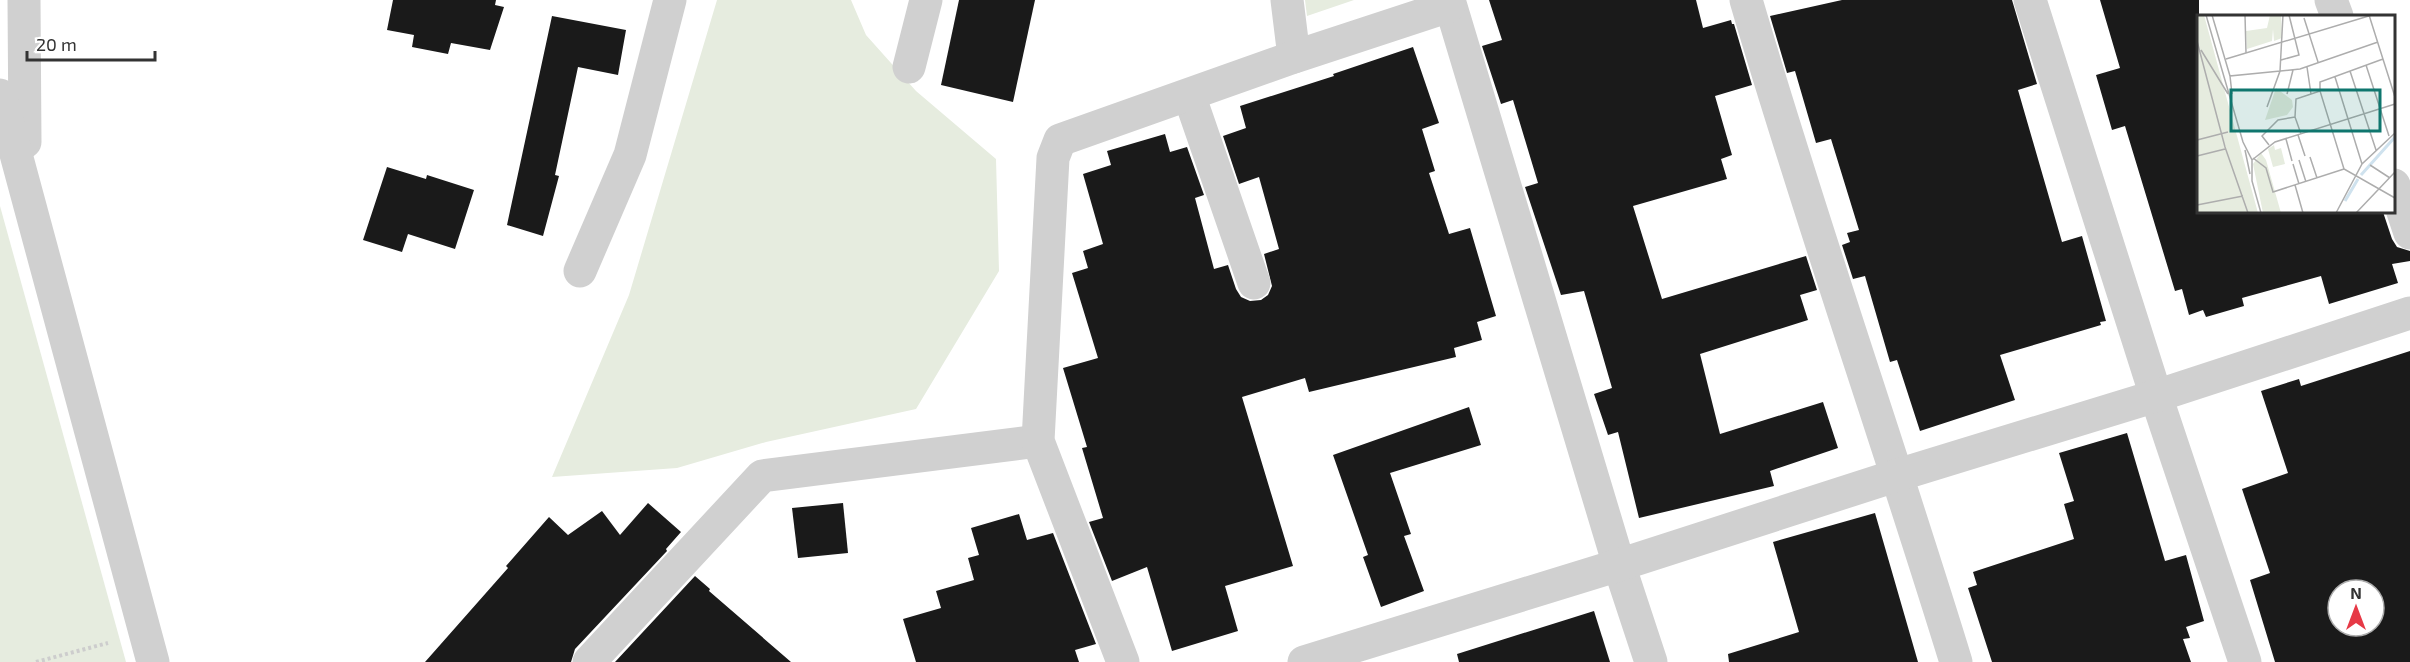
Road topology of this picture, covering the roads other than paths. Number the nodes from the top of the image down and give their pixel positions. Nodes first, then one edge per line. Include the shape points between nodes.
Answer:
1 (24, 0) edge
2 (670, 0) edge
3 (927, 0) edge
4 (1287, 0) edge
5 (1746, 0) edge
6 (2030, 0) edge
7 (2331, 0) edge
8 (1449, 3) edge
9 (2337, 15) edge
10 (1294, 57) junction
11 (909, 67) dead end
12 (0, 95) edge
13 (1189, 95) junction
14 (0, 138) edge
15 (25, 180) junction
16 (2395, 188) edge
17 (2410, 233) edge
18 (580, 270) dead end
19 (1254, 283) dead end
20 (2410, 313) edge
21 (2156, 396) junction
22 (1038, 441) junction
23 (1898, 475) junction
24 (1619, 565) junction
25 (149, 648) edge
26 (589, 662) edge
27 (1123, 662) edge
28 (1304, 662) edge
29 (1651, 662) edge
30 (1956, 662) edge
31 (2245, 662) edge

1 - 15 street
2 - 18 street via 630,155
3 - 11 street
4 - 10 street
5 - 23 street
6 - 21 street
7 - 9 street
8 - 10 street
8 - 24 street
10 - 13 street
12 - 15 street
13 - 19 street
13 - 22 street via 1060,140 1053,158
14 - 15 street
15 - 25 street
16 - 17 street
20 - 21 street
21 - 23 street
21 - 31 street
22 - 26 street via 762,476
22 - 27 street
23 - 24 street
23 - 30 street
24 - 28 street
24 - 29 street

